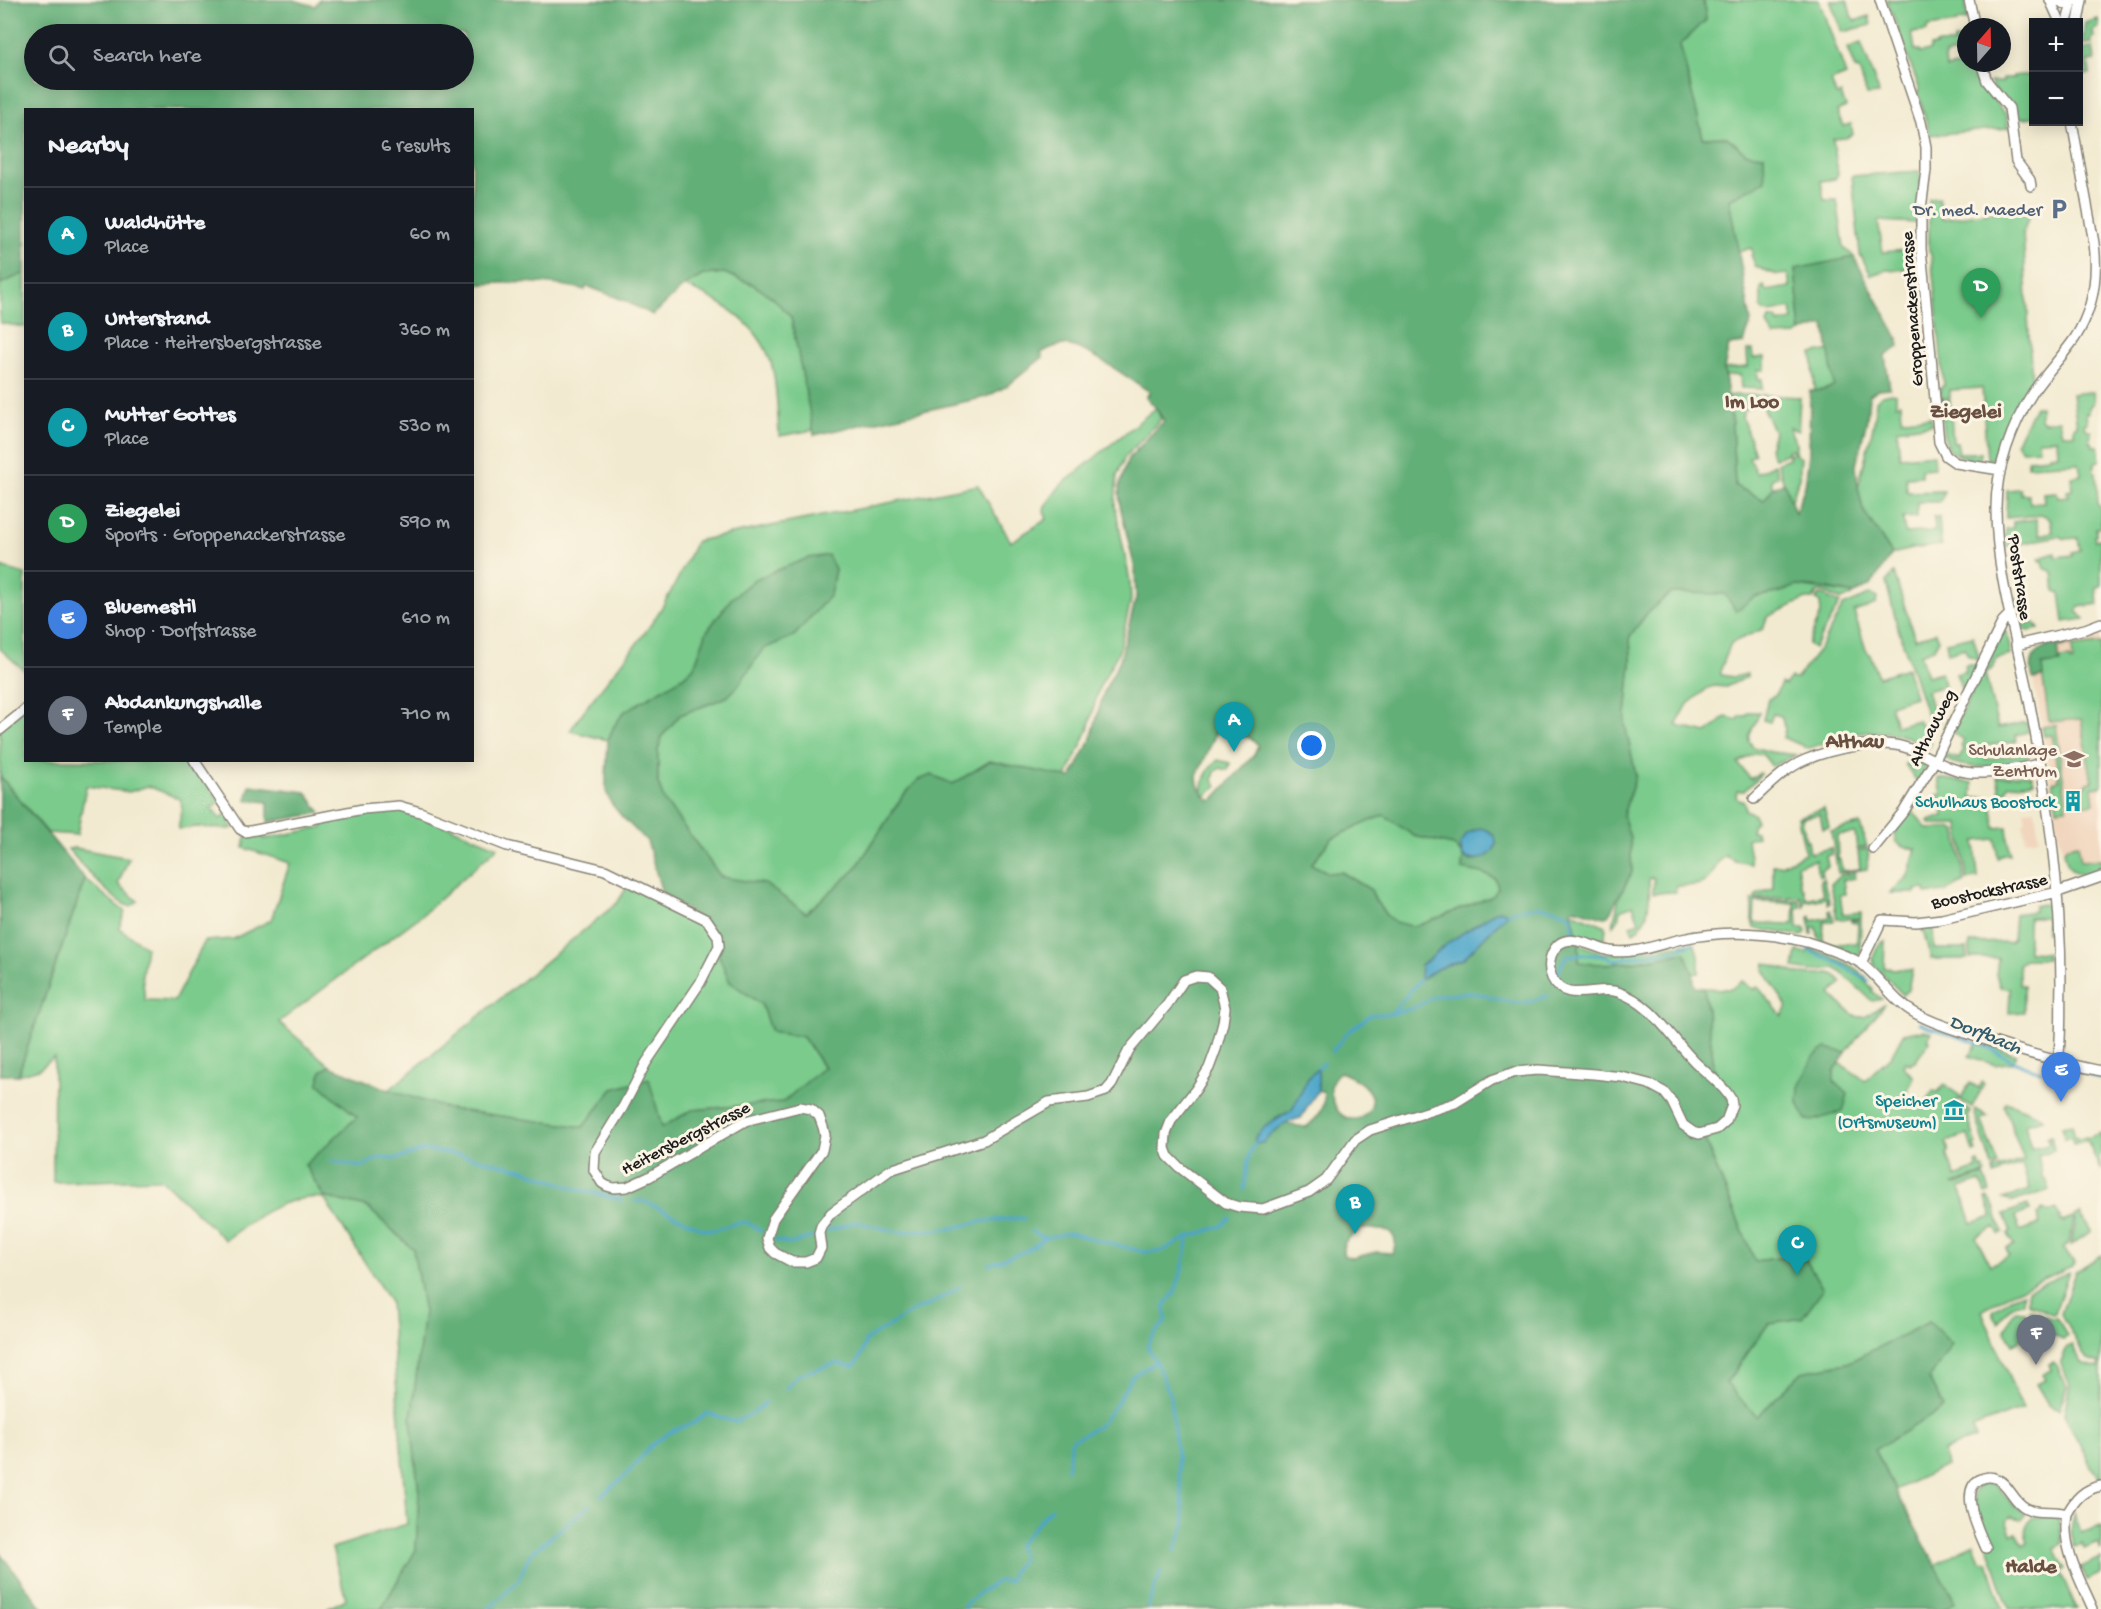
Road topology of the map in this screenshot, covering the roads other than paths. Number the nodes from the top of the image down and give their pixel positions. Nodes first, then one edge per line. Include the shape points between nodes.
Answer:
1 (1880, 0) edge
2 (1969, 0) edge
3 (2050, 0) edge
4 (2056, 0) edge
5 (2076, 1) edge
6 (1973, 18) edge
7 (2058, 18) edge
8 (2069, 18) edge
9 (2078, 18) edge
10 (1984, 72) edge
11 (2073, 126) edge
12 (2031, 186) dead end
13 (2000, 470) junction
14 (2009, 615) junction
15 (2101, 623) edge
16 (2016, 645) junction
17 (24, 711) edge
18 (0, 730) edge
19 (195, 762) edge
20 (1934, 762) junction
21 (2040, 764) junction
22 (1754, 799) dead end
23 (1873, 849) dead end
24 (2101, 877) edge
25 (2058, 892) junction
26 (1861, 963) junction
27 (2058, 1061) junction
28 (2101, 1071) edge
29 (2101, 1486) edge
30 (2067, 1514) junction
31 (1986, 1548) dead end
32 (2093, 1609) edge

1 - 13 street, Groppenackerstrasse via 1926,147 1921,249 1939,442 1946,456 1956,463
2 - 6 street
3 - 7 street
4 - 5 street via 2067,5
5 - 8 street
5 - 9 street
10 - 12 street via 2009,108 2016,161
11 - 13 street, Poststrasse via 2094,243 2094,290 2075,338 2025,407
13 - 14 street, Poststrasse via 1998,542
14 - 16 street, Poststrasse
14 - 20 street, Althauweg
15 - 16 street
16 - 21 street, Poststrasse
17 - 18 street
19 - 26 street, Heitersbergstrasse via 240,829 247,832 363,809 399,806 507,846 605,870 707,920 718,936 718,946 700,983 646,1063 595,1152 594,1170 607,1186 627,1187 649,1178 745,1120 800,1107 812,1109 819,1116 825,1135 822,1150 773,1219 767,1238 775,1253 792,1262 816,1258 821,1248 821,1226 831,1213 890,1170 984,1140 1049,1102 1106,1091 1129,1050 1184,980 1196,976 1208,977 1220,988 1225,1008 1223,1023 1209,1068 1172,1117 1165,1148 1179,1167 1226,1203 1263,1209 1309,1192 1326,1180 1355,1140 1370,1130 1455,1103 1492,1080 1515,1072 1538,1070 1636,1080 1664,1092 1689,1130 1699,1134 1717,1129 1729,1117 1731,1099 1665,1027 1620,992 1567,992 1555,983 1550,974 1553,952 1570,940 1628,951 1704,935 1741,932 1810,943
20 - 21 street via 1973,773
20 - 22 street via 1906,747 1893,745 1877,743 1839,750 1804,760
20 - 23 street, Althauweg via 1904,811
21 - 25 street, Poststrasse
24 - 25 street, Boostockstrasse
25 - 26 street, Boostockstrasse via 1942,919 1882,920
25 - 27 street, Poststrasse
26 - 27 street via 1901,1003 1920,1016
27 - 28 street
29 - 30 street via 2078,1497
30 - 31 street via 2029,1510 2000,1481 1991,1477 1980,1479 1969,1497
30 - 32 street via 2068,1549

